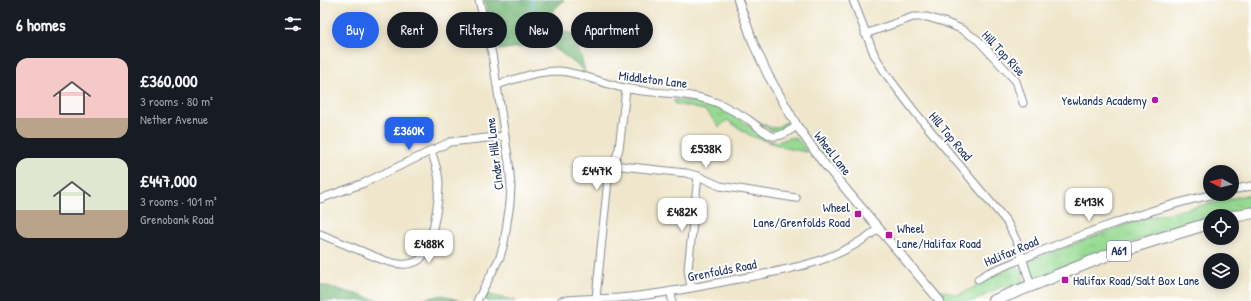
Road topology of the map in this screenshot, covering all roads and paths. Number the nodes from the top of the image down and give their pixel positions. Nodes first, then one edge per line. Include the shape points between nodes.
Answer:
1 (479, 0) edge
2 (738, 0) edge
3 (853, 0) edge
4 (865, 34) junction
5 (497, 85) junction
6 (626, 89) junction
7 (1023, 103) dead end
8 (797, 126) junction
9 (505, 136) junction
10 (431, 150) junction
11 (612, 165) junction
12 (698, 176) junction
13 (1251, 186) edge
14 (1239, 189) edge
15 (1203, 196) edge
16 (796, 198) dead end
17 (320, 199) edge
18 (1251, 213) edge
19 (1239, 216) edge
20 (1203, 225) edge
21 (879, 228) junction
22 (320, 234) edge
23 (1022, 259) junction
24 (978, 280) dead end
25 (1030, 286) junction
26 (691, 288) junction
27 (671, 291) junction
28 (596, 298) junction
29 (477, 301) edge
30 (561, 301) edge
31 (672, 301) edge
32 (940, 301) edge
33 (993, 301) edge

1 - 5 street, Cinder Hill Lane
2 - 8 street, Wheel Lane via 768,75
3 - 4 street, Hill Top Road
4 - 7 street, Hill Top Rise via 920,16 961,29 978,40 1016,81
4 - 23 street, Hill Top Road via 886,74 1006,222 1018,244
5 - 6 street, Middleton Lane via 531,74 560,71
5 - 9 street, Cinder Hill Lane
6 - 8 street, Middleton Lane via 710,100 748,119 772,136 781,135
6 - 11 street via 619,149
8 - 21 street, Wheel Lane via 822,161
9 - 10 street via 450,142
9 - 29 street, Cinder Hill Lane via 511,186 507,228 500,257
10 - 17 street via 364,183
10 - 22 street via 439,177 438,196 431,239 428,249 419,260 394,264
11 - 12 street
11 - 28 street
12 - 16 street via 720,186
12 - 26 street via 688,269
13 - 14 street
15 - 23 street, Halifax Road via 1144,213 1063,241
18 - 19 highway
20 - 25 highway, A61 via 1120,250
21 - 26 street, Grenfolds Road via 851,248 817,262
21 - 32 street, Wheel Lane
23 - 24 street, Halifax Road via 988,273
23 - 25 street, Hill Top Road
25 - 33 highway, A61
26 - 27 street, Grenfolds Road
27 - 28 street, Grenfolds Road via 618,298
27 - 31 street
28 - 30 street, Grenfolds Road

